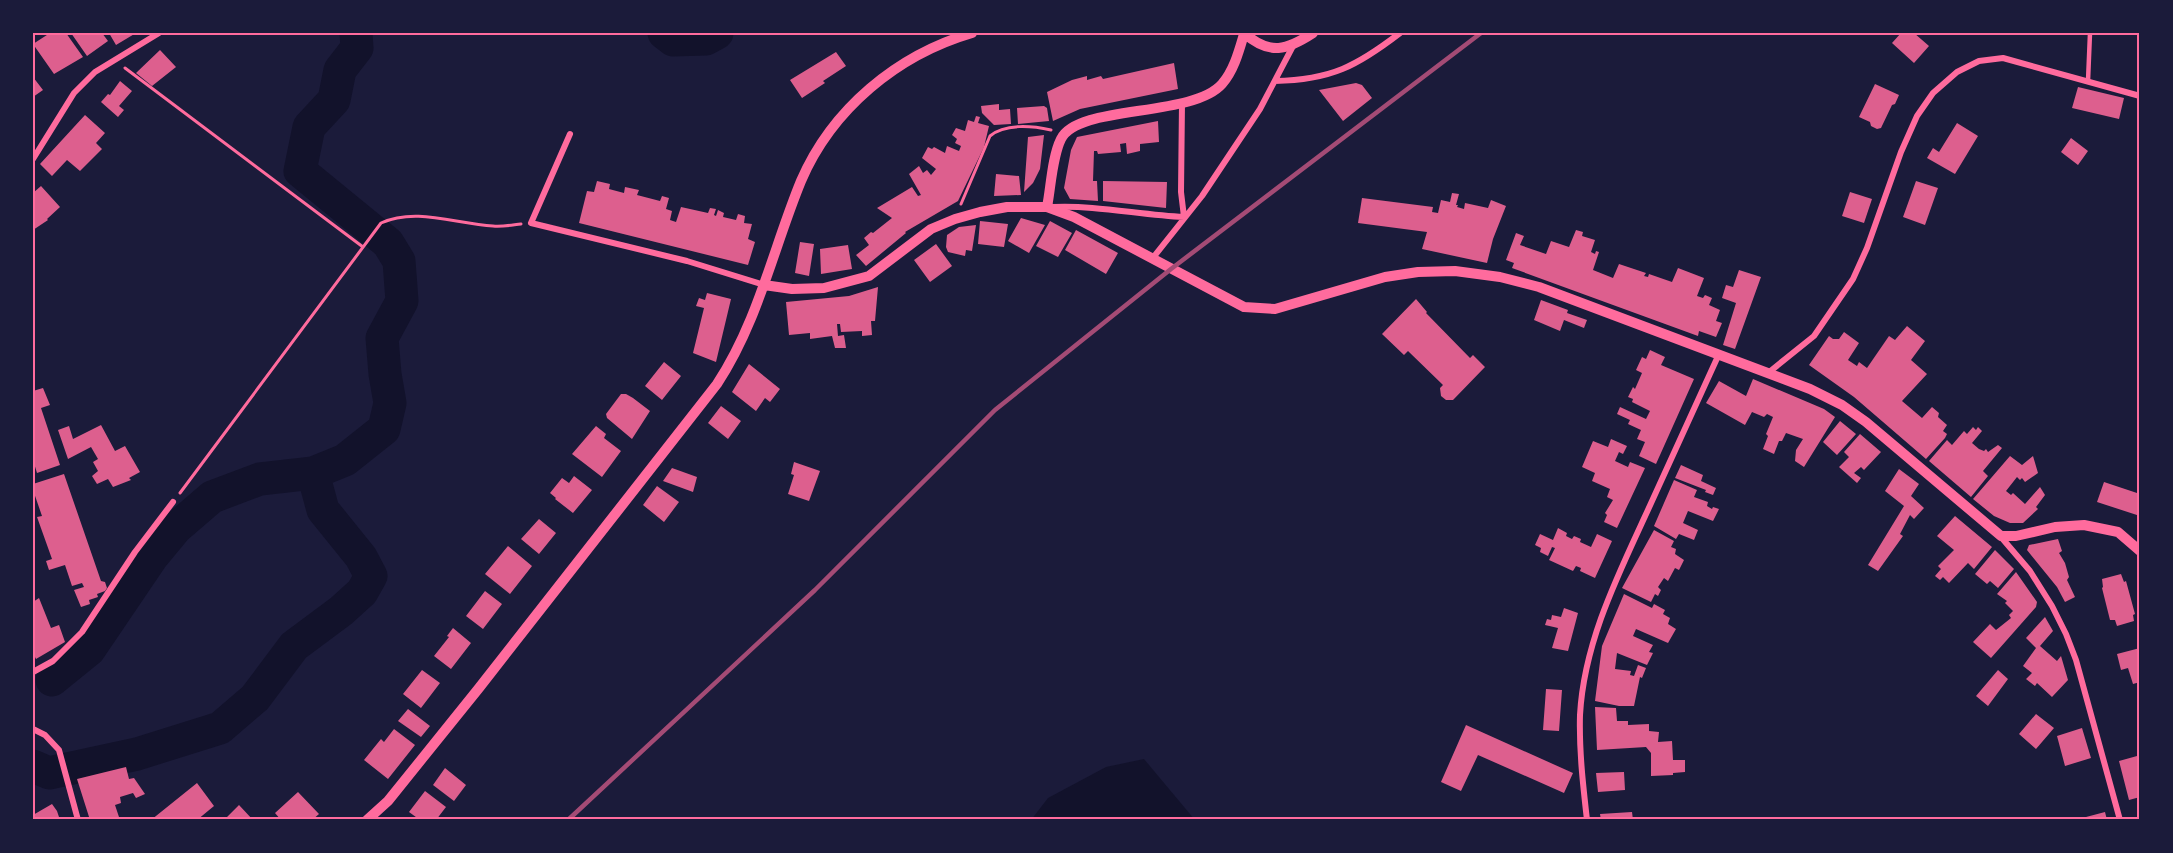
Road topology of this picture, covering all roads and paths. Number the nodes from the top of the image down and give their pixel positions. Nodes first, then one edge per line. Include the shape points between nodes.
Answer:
1 (159, 33) edge
2 (972, 33) edge
3 (1244, 33) edge
4 (1313, 33) edge
5 (1400, 33) edge
6 (2090, 33) edge
7 (1293, 46) junction
8 (115, 61) junction
9 (1275, 81) junction
10 (2088, 81) junction
11 (2140, 96) edge
12 (1182, 103) junction
13 (570, 134) dead end
14 (1065, 134) junction
15 (33, 159) edge
16 (1047, 207) junction
17 (1184, 217) junction
18 (955, 219) junction
19 (531, 223) junction
20 (363, 247) junction
21 (1151, 259) junction
22 (764, 285) junction
23 (1719, 354) junction
24 (1768, 374) junction
25 (173, 502) joint
26 (2001, 536) junction
27 (2140, 551) edge
28 (33, 672) edge
29 (33, 729) edge
30 (78, 820) edge
31 (367, 820) edge
32 (1587, 820) edge
33 (2120, 820) edge

1 - 8 street
2 - 22 street via 925,51 886,74 835,125 802,179
3 - 7 street via 1269,47
3 - 12 street via 1232,70 1222,85 1205,96
4 - 7 street
5 - 9 street via 1348,68 1296,81
6 - 10 lane
7 - 9 street
8 - 15 street via 95,72 74,93
8 - 20 path
9 - 17 street via 1202,196
10 - 11 street
10 - 24 street via 2003,58 1979,61 1957,72 1933,93 1917,116 1901,152 1853,279 1814,336
12 - 14 street via 1087,122
12 - 17 street via 1180,192
13 - 19 street
14 - 16 street via 1060,140
14 - 18 path via 1035,127 996,131 990,136
16 - 17 street via 1079,206
16 - 18 street via 1007,207
16 - 21 street
17 - 21 street
18 - 22 street via 931,229 869,276 824,288
19 - 20 path via 495,226 395,217 381,223
19 - 22 street via 687,261
20 - 25 path
21 - 23 street via 1244,307 1275,309 1385,277 1418,272 1455,271 1500,277 1539,287
22 - 31 street via 742,341 717,384 479,688 388,801
23 - 24 street
23 - 32 street via 1613,584 1598,626 1581,714
24 - 26 street via 1842,405
25 - 28 street via 82,632 53,661
26 - 27 street via 2084,525 2118,532
26 - 33 street via 2030,571 2066,634
29 - 30 street via 59,750

